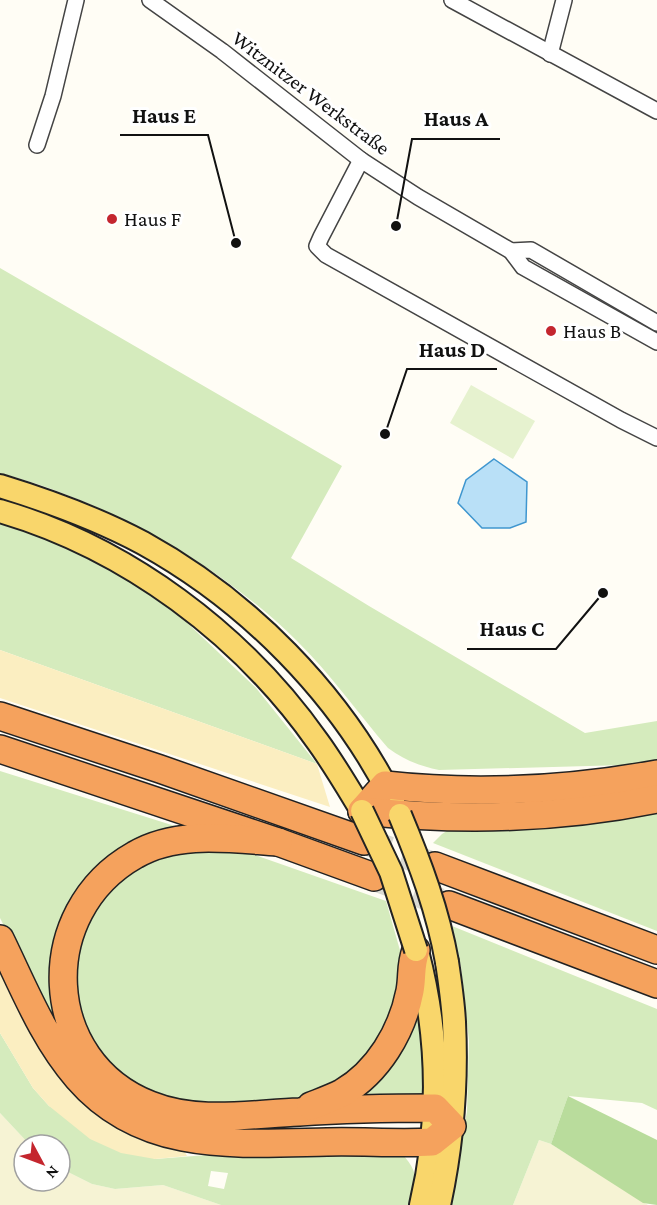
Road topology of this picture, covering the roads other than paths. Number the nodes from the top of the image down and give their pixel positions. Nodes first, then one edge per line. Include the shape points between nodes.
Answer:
1 (76, 0) edge
2 (150, 0) edge
3 (452, 0) edge
4 (564, 0) edge
5 (550, 54) junction
6 (657, 111) edge
7 (37, 145) dead end
8 (361, 160) junction
9 (511, 251) junction
10 (657, 323) edge
11 (657, 342) edge
12 (657, 438) edge
13 (0, 486) edge
14 (0, 511) edge
15 (0, 716) edge
16 (0, 749) edge
17 (657, 774) edge
18 (657, 799) edge
19 (393, 801) junction
20 (362, 811) junction
21 (364, 841) tunnel mouth
22 (278, 842) junction
23 (435, 866) tunnel mouth
24 (374, 877) tunnel mouth
25 (449, 905) tunnel mouth
26 (0, 939) edge
27 (416, 950) junction
28 (657, 950) edge
29 (657, 984) edge
30 (296, 1112) junction
31 (440, 1125) junction
32 (421, 1205) edge
33 (439, 1205) edge

1 - 7 street
2 - 8 street, Witznitzer Werkstraße
3 - 5 street
4 - 5 street
5 - 6 street
8 - 9 street, Witznitzer Werkstraße
8 - 12 street via 317,246 326,255
9 - 10 street, Witznitzer Werkstraße via 531,250
9 - 11 street, Witznitzer Werkstraße via 523,267
13 - 19 main road via 99,522 143,544 214,589 313,681 344,721
14 - 20 main road via 78,539 126,565 198,616 232,645 294,711
15 - 21 highway
16 - 22 highway
17 - 19 highway via 556,788 433,790
18 - 19 highway via 526,815 426,817
19 - 20 highway
19 - 31 main road, bridge via 422,867 447,962 454,1021 455,1095
20 - 27 main road, bridge via 391,872
22 - 24 highway
22 - 30 highway via 214,838 165,843 116,867 85,900 68,935 63,982 65,1005 83,1051 124,1092 150,1106 188,1115
23 - 28 highway
25 - 29 highway
26 - 31 highway via 37,1016 64,1061 101,1101 131,1121 176,1137 226,1143
27 - 30 highway via 402,1019 381,1057 341,1094
27 - 31 main road via 431,1021
30 - 31 highway via 391,1108
31 - 32 main road
31 - 33 main road

